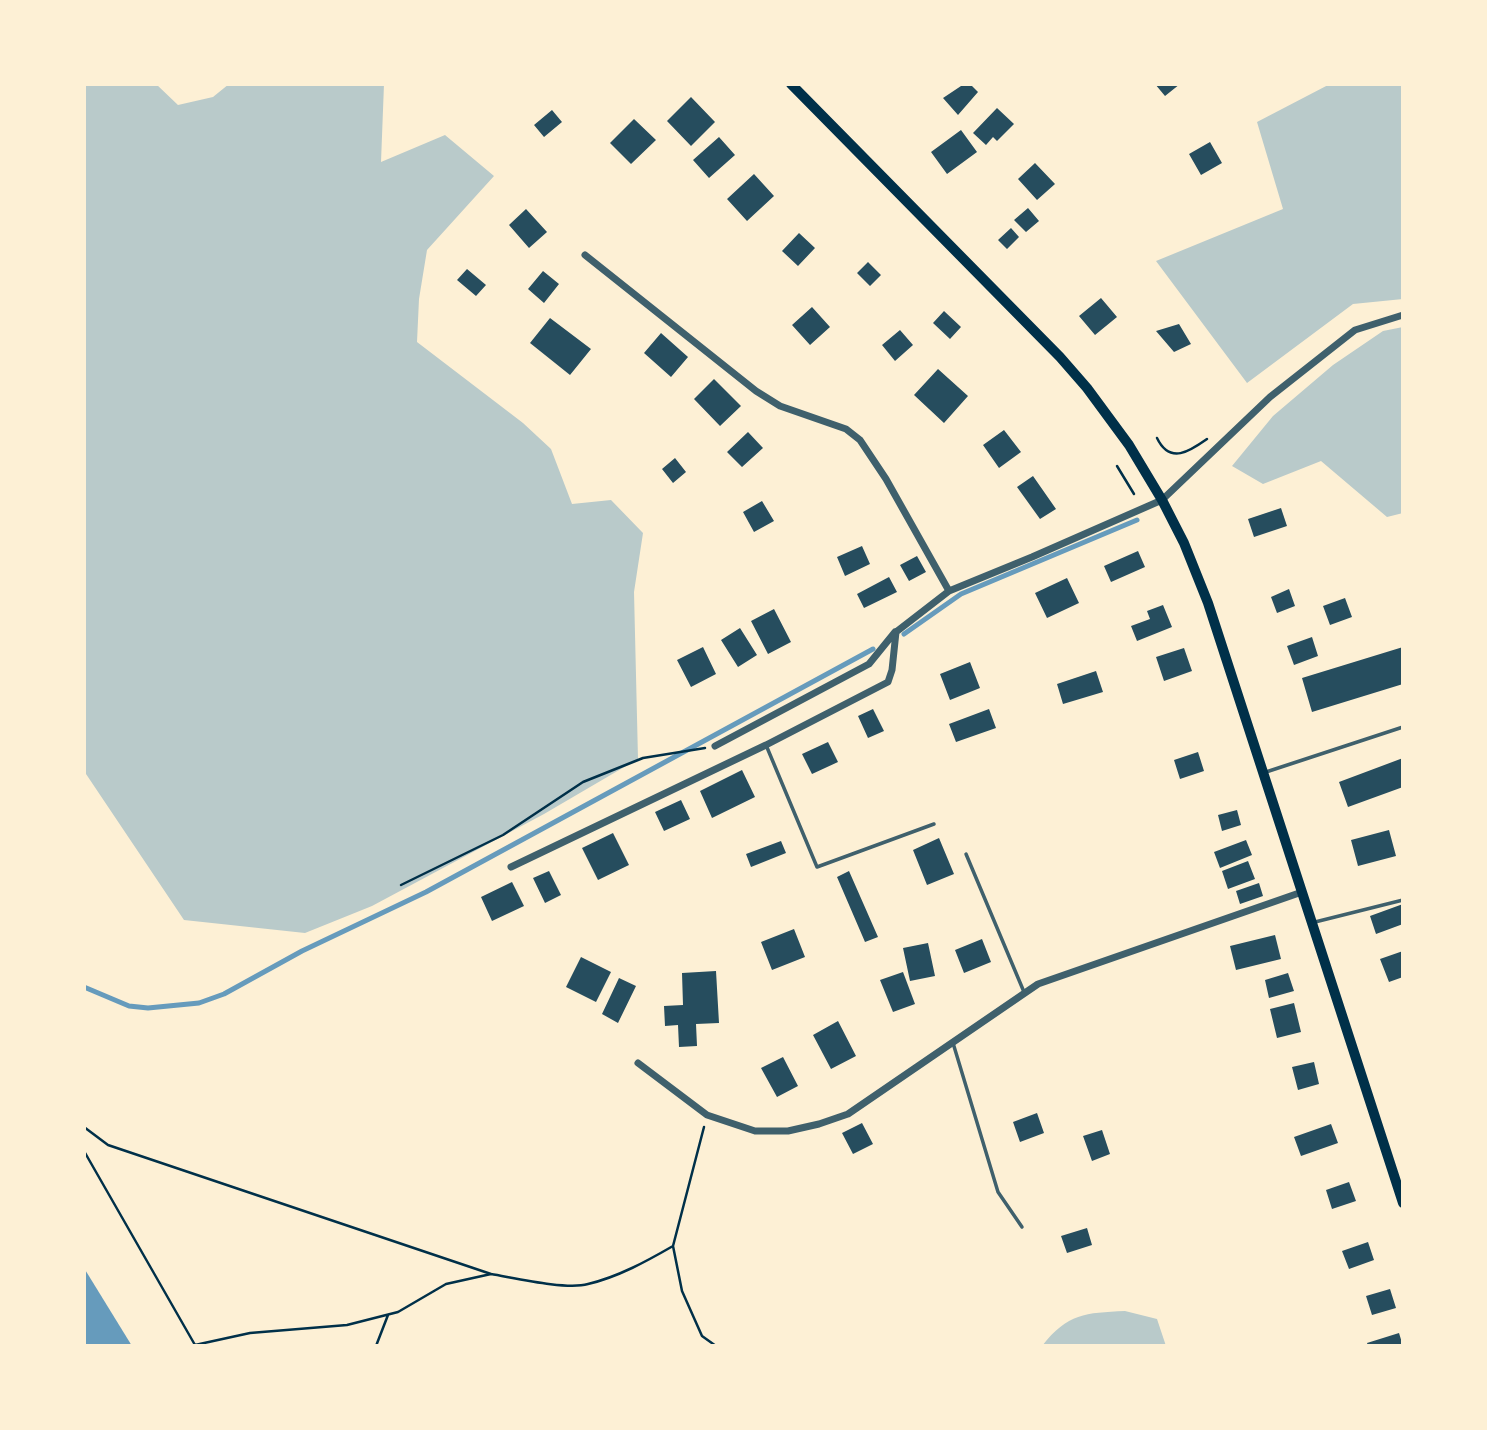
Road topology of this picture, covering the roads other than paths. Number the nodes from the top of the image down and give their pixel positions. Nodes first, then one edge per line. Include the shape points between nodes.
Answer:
1 (791, 84) edge
2 (585, 255) dead end
3 (1403, 315) edge
4 (1162, 500) junction
5 (949, 591) junction
6 (896, 632) junction
7 (1403, 727) edge
8 (766, 745) junction
9 (715, 746) road end
10 (1264, 772) junction
11 (934, 824) dead end
12 (966, 854) dead end
13 (511, 867) dead end
14 (1302, 892) junction
15 (1403, 900) edge
16 (1313, 923) junction
17 (1025, 994) junction
18 (953, 1043) junction
19 (638, 1063) dead end
20 (1403, 1203) edge
21 (1021, 1227) dead end

1 - 4 main road via 1060,357 1110,418
2 - 5 street via 757,391 780,406 846,429 860,440
3 - 4 street via 1354,330 1270,397
4 - 5 street
4 - 10 main road via 1203,587
5 - 6 street
6 - 8 street via 888,682
6 - 9 street via 869,664
7 - 10 lane
8 - 11 lane via 817,867
8 - 13 street
10 - 14 main road
12 - 17 lane
14 - 16 main road
14 - 17 street via 1038,984
15 - 16 lane
16 - 20 main road
17 - 18 street
18 - 19 street via 848,1114 788,1131 755,1131 707,1115
18 - 21 lane via 998,1192

